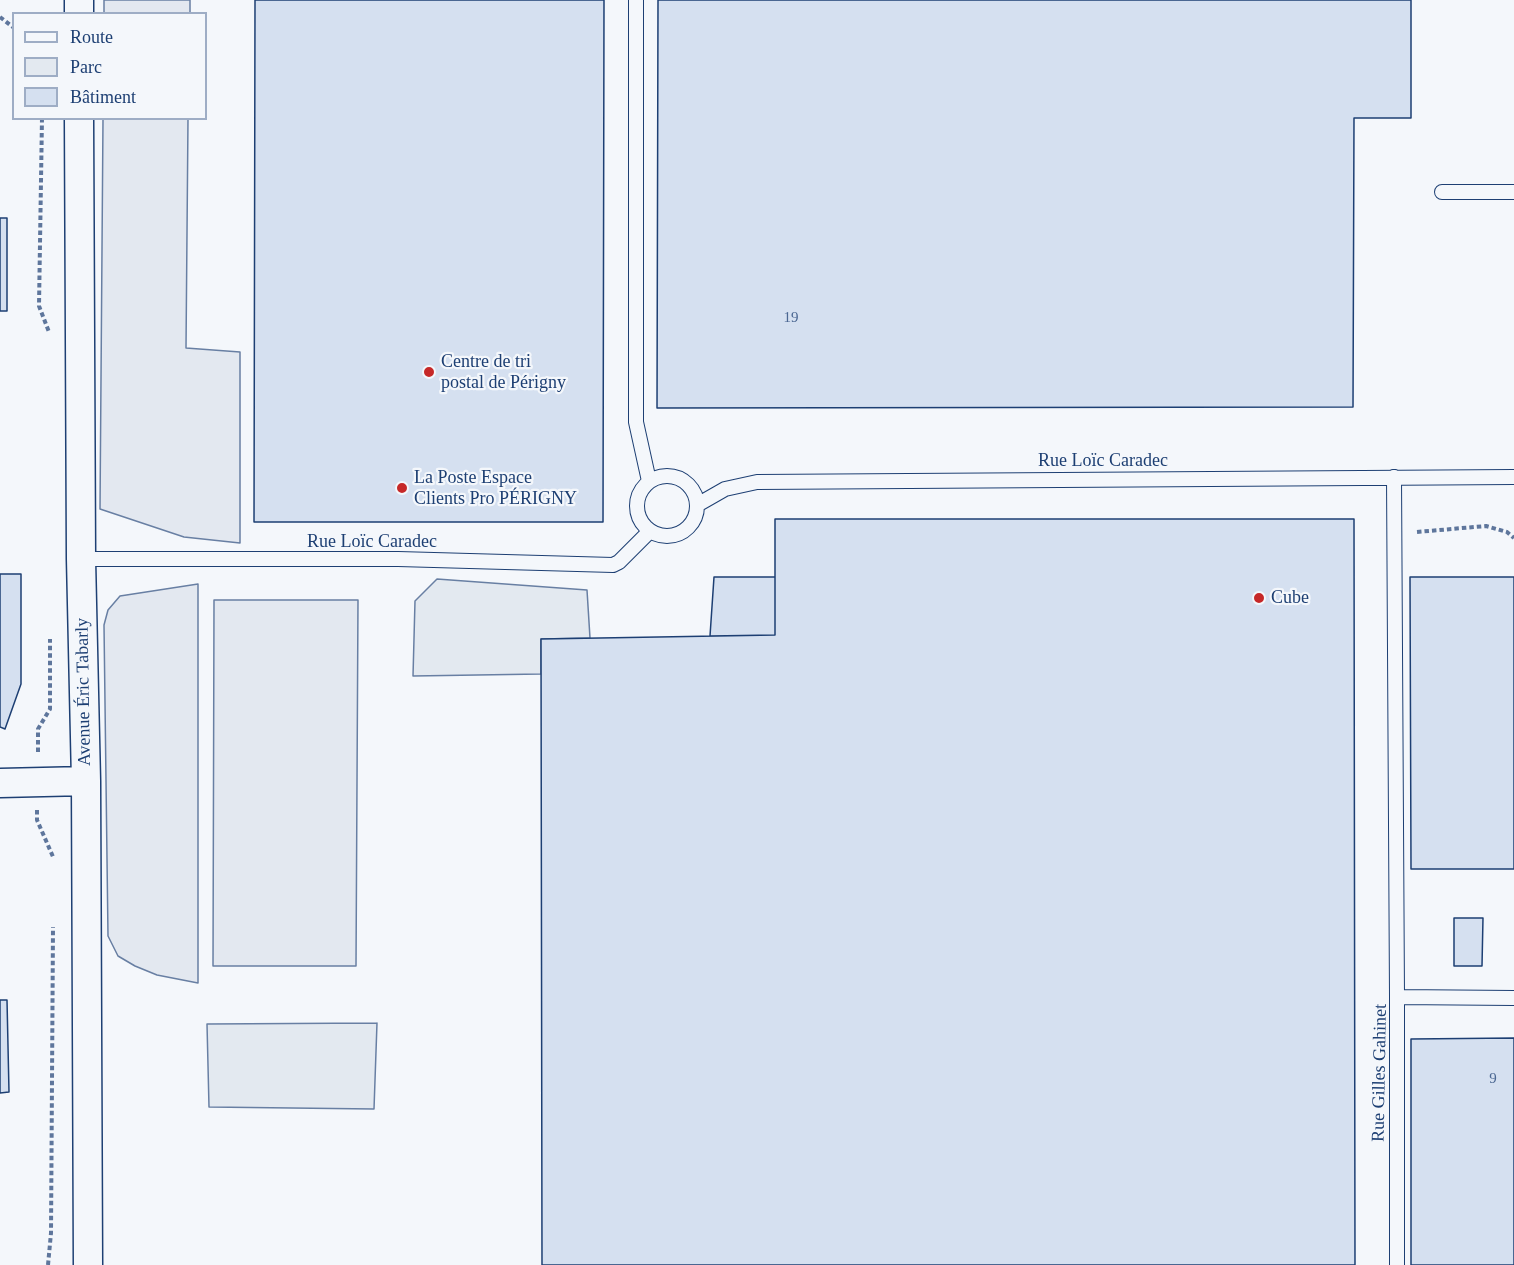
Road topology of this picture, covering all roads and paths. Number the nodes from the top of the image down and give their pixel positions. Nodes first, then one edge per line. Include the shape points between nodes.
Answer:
1 (636, 0) edge
2 (0, 17) edge
3 (12, 26) edge
4 (42, 120) edge
5 (79, 120) edge
6 (1442, 192) dead end
7 (1514, 192) edge
8 (51, 337) dead end
9 (1394, 477) junction
10 (1514, 477) edge
11 (649, 481) junction
12 (697, 504) junction
13 (650, 532) junction
14 (1395, 534) junction
15 (1514, 538) edge
16 (81, 559) junction
17 (50, 637) dead end
18 (86, 781) junction
19 (0, 783) edge
20 (38, 783) junction
21 (54, 870) dead end
22 (54, 917) dead end
23 (1396, 997) junction
24 (1514, 998) edge
25 (48, 1265) edge
26 (88, 1265) edge
27 (1397, 1265) edge

1 - 11 lane via 636,422
2 - 3 path
4 - 8 path via 39,306
5 - 16 street, Avenue Éric Tabarly
6 - 7 lane
9 - 10 lane, Rue Loïc Caradec
9 - 12 lane, Rue Loïc Caradec via 757,482 725,489
9 - 14 lane
11 - 12 lane via 666,476 684,481
11 - 13 lane via 637,497 636,507 642,525
12 - 13 lane via 692,523 677,535 658,536
13 - 16 lane, Rue Loïc Caradec via 613,565 398,559
14 - 15 path via 1486,526
14 - 23 lane
16 - 18 street, Avenue Éric Tabarly
17 - 20 path via 50,709 38,729
18 - 20 street
18 - 26 street, Avenue Éric Tabarly
19 - 20 street
20 - 21 path via 37,820 54,859
22 - 25 path
23 - 24 lane, Rue Gilles Gahinet
23 - 27 lane, Rue Gilles Gahinet

